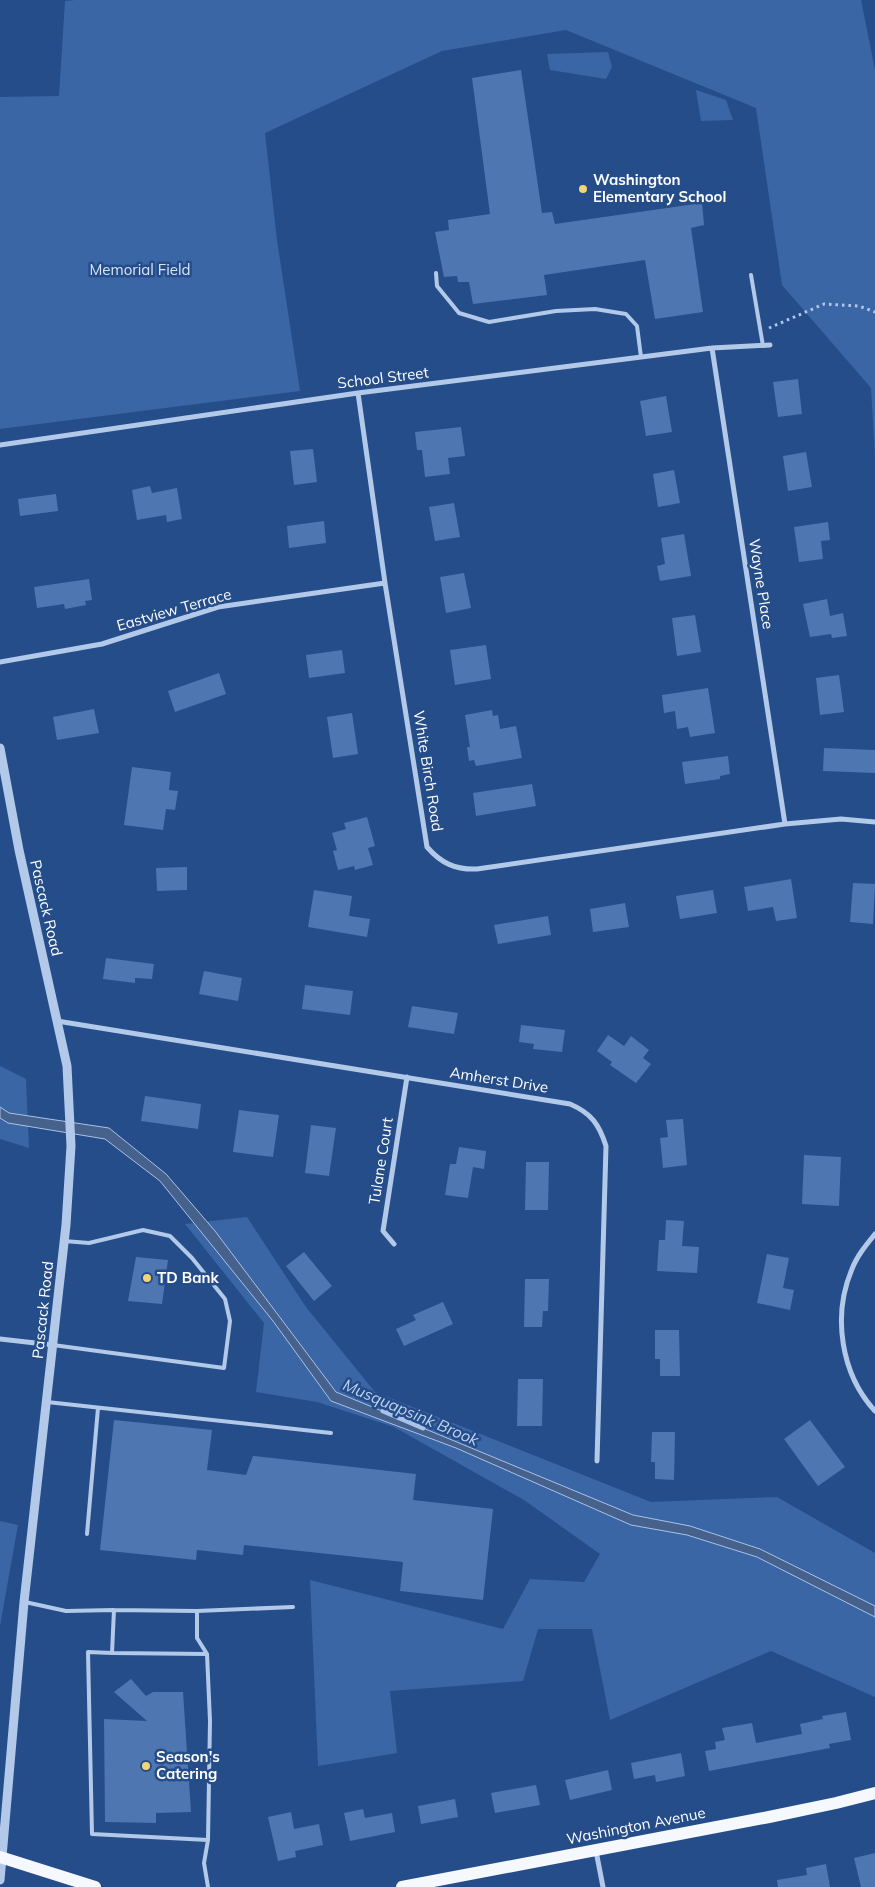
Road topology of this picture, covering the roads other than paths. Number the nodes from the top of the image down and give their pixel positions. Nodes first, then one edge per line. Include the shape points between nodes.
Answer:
1 (436, 273) dead end
2 (751, 275) dead end
3 (770, 345) dead end
4 (763, 346) junction
5 (712, 348) junction
6 (641, 357) junction
7 (358, 393) junction
8 (0, 445) edge
9 (385, 583) junction
10 (0, 662) edge
11 (0, 748) edge
12 (875, 822) edge
13 (785, 824) junction
14 (57, 1021) junction
15 (407, 1077) junction
16 (875, 1234) edge
17 (64, 1241) junction
18 (394, 1244) dead end
19 (0, 1339) edge
20 (52, 1345) junction
21 (47, 1402) junction
22 (98, 1408) junction
23 (875, 1411) edge
24 (331, 1433) dead end
25 (597, 1460) dead end
26 (87, 1534) dead end
27 (24, 1602) junction
28 (293, 1607) dead end
29 (114, 1610) junction
30 (197, 1611) junction
31 (112, 1653) junction
32 (207, 1654) junction
33 (875, 1793) edge
34 (208, 1840) junction
35 (596, 1851) junction
36 (1, 1858) edge
37 (0, 1880) edge
38 (95, 1887) edge
39 (208, 1887) edge
40 (402, 1887) edge
41 (603, 1887) edge

1 - 6 lane via 437,286 459,313 489,322 556,311 595,309 626,314 637,326
2 - 4 lane
3 - 4 street, School Street
4 - 5 street, School Street
5 - 6 street, School Street
5 - 13 street, Wayne Place
6 - 7 street, School Street
7 - 8 street, School Street
7 - 9 street, White Birch Road
9 - 10 street, Eastview Terrace via 218,607 102,644
9 - 13 street, White Birch Road via 427,847 450,866 477,869
11 - 14 street, Pascack Road via 18,850
12 - 13 street, White Birch Road via 841,819
14 - 15 street, Amherst Drive
14 - 17 street, Pascack Road via 67,1066 70,1114
15 - 18 street, Tulane Court via 383,1231
15 - 25 street, Amherst Drive via 570,1104 582,1109 601,1131 606,1146
16 - 23 street via 852,1269 841,1318 847,1364 856,1385
17 - 20 street, Pascack Road
17 - 20 lane via 89,1243 143,1230 170,1236 225,1298 230,1321 224,1368
19 - 20 street
20 - 21 street, Pascack Road
21 - 22 lane
21 - 27 street, Pascack Road
22 - 24 lane
22 - 26 lane
27 - 29 lane via 66,1611
27 - 36 street, Pascack Road
28 - 30 lane
29 - 30 lane
29 - 31 lane
30 - 32 lane via 197,1638
31 - 32 lane
31 - 34 lane via 88,1652 92,1834
32 - 34 lane via 210,1721
33 - 35 main road, Washington Avenue
34 - 39 lane via 204,1864
35 - 40 main road, Washington Avenue
35 - 41 street
36 - 37 street, Pascack Road
36 - 38 main road

